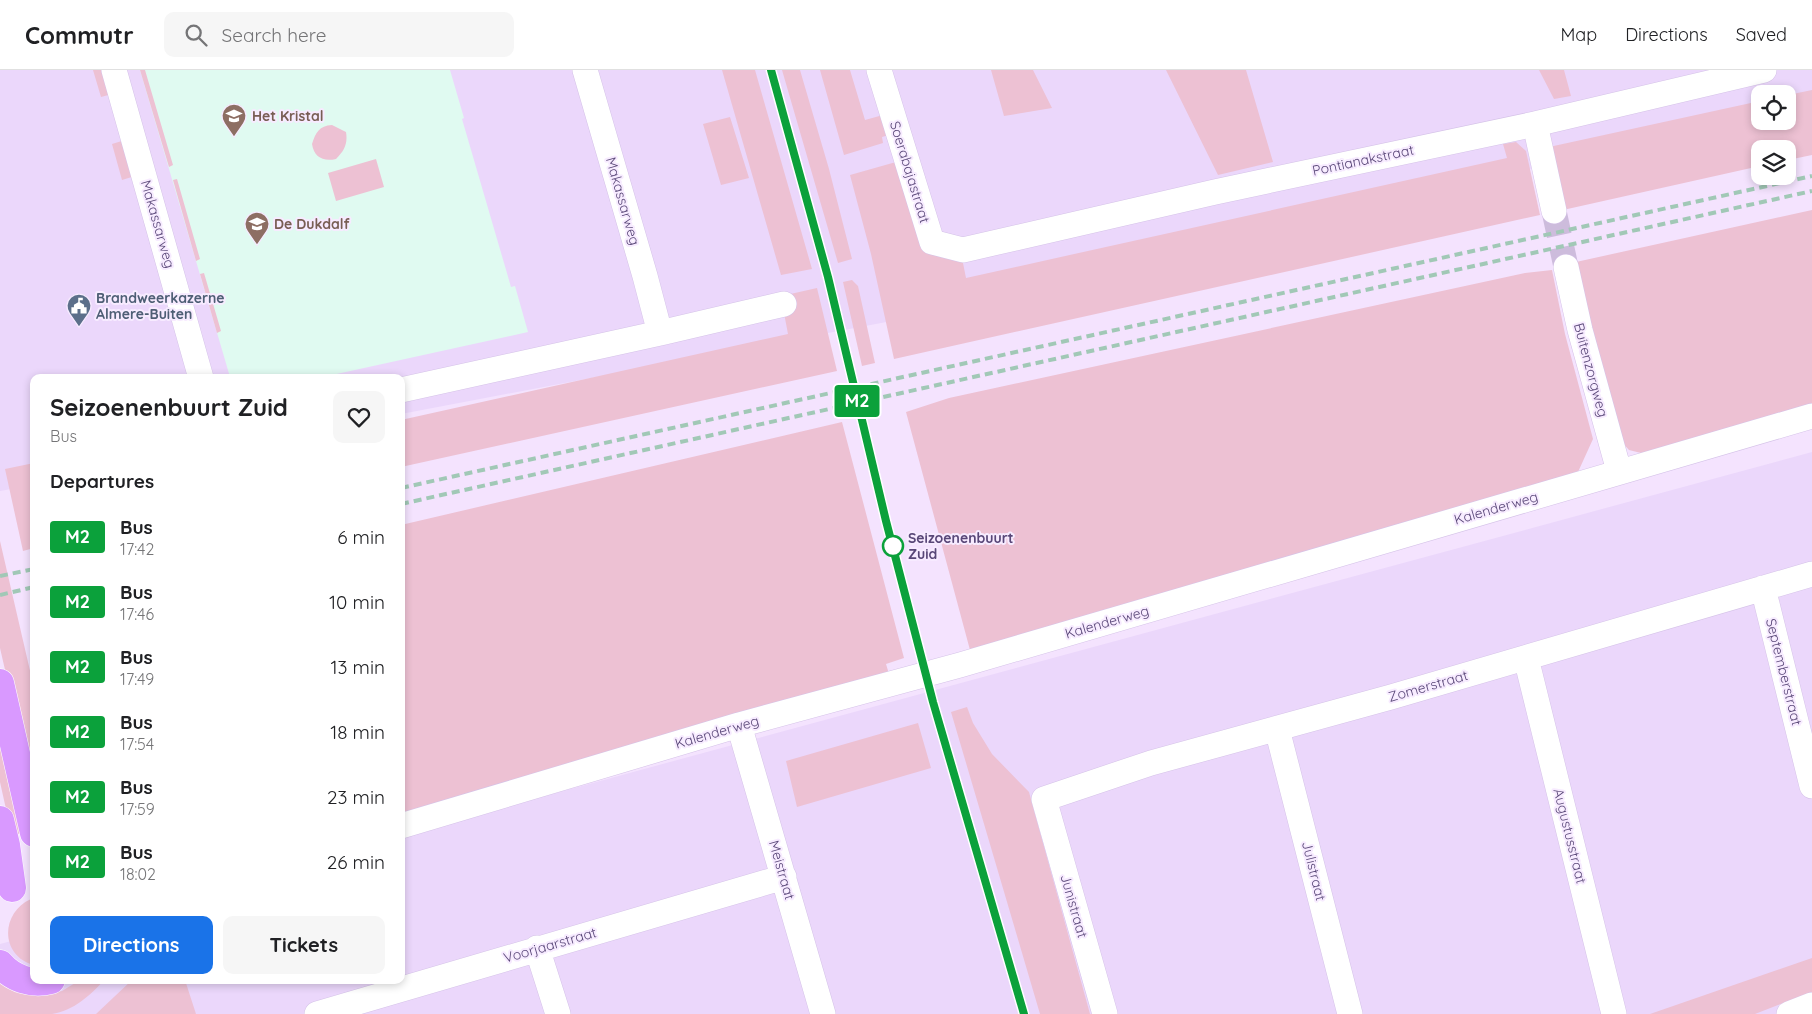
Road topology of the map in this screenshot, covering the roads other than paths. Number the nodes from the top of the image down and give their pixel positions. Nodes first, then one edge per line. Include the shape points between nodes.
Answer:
1 (114, 70) edge
2 (585, 70) edge
3 (879, 70) edge
4 (1764, 70) edge
5 (1535, 124) junction
6 (1554, 211) tunnel mouth
7 (963, 250) joint
8 (1566, 267) tunnel mouth
9 (784, 304) dead end
10 (660, 333) junction
11 (200, 374) edge
12 (405, 389) edge
13 (1812, 416) edge
14 (1619, 472) junction
15 (1812, 574) edge
16 (1763, 588) junction
17 (1526, 658) junction
18 (0, 683) edge
19 (740, 725) junction
20 (1277, 729) junction
21 (1812, 786) edge
22 (1044, 799) joint
23 (30, 816) edge
24 (0, 820) edge
25 (405, 825) edge
26 (784, 877) junction
27 (15, 889) edge
28 (538, 948) junction
29 (0, 964) edge
30 (30, 982) edge
31 (1812, 1005) edge
32 (317, 1014) edge
33 (558, 1014) edge
34 (823, 1014) edge
35 (1105, 1014) edge
36 (1350, 1014) edge
37 (1614, 1014) edge
38 (1789, 1014) edge

1 - 11 street, Makassarweg
2 - 10 street, Makassarweg
3 - 7 street, Soerabajastraat via 932,242
4 - 5 street, Pontianakstraat
5 - 6 street
5 - 7 street, Pontianakstraat
8 - 14 street, Buitenzorgweg
9 - 10 street
10 - 12 street
13 - 14 street, Kalenderweg
14 - 19 street, Kalenderweg via 960,665
15 - 16 street, Zomerstraat
16 - 17 street, Zomerstraat
16 - 21 street, Septemberstraat
17 - 20 street, Zomerstraat
17 - 37 street, Augustusstraat
18 - 23 main road
19 - 25 street, Kalenderweg
19 - 26 street, Meistraat
20 - 22 street, Zomerstraat via 1151,763
20 - 36 street, Julistraat
22 - 35 street, Junistraat
24 - 27 main road
26 - 28 street, Voorjaarstraat
26 - 34 street, Meistraat
28 - 32 street, Voorjaarstraat
28 - 33 street
29 - 30 main road via 16,977
31 - 38 street

